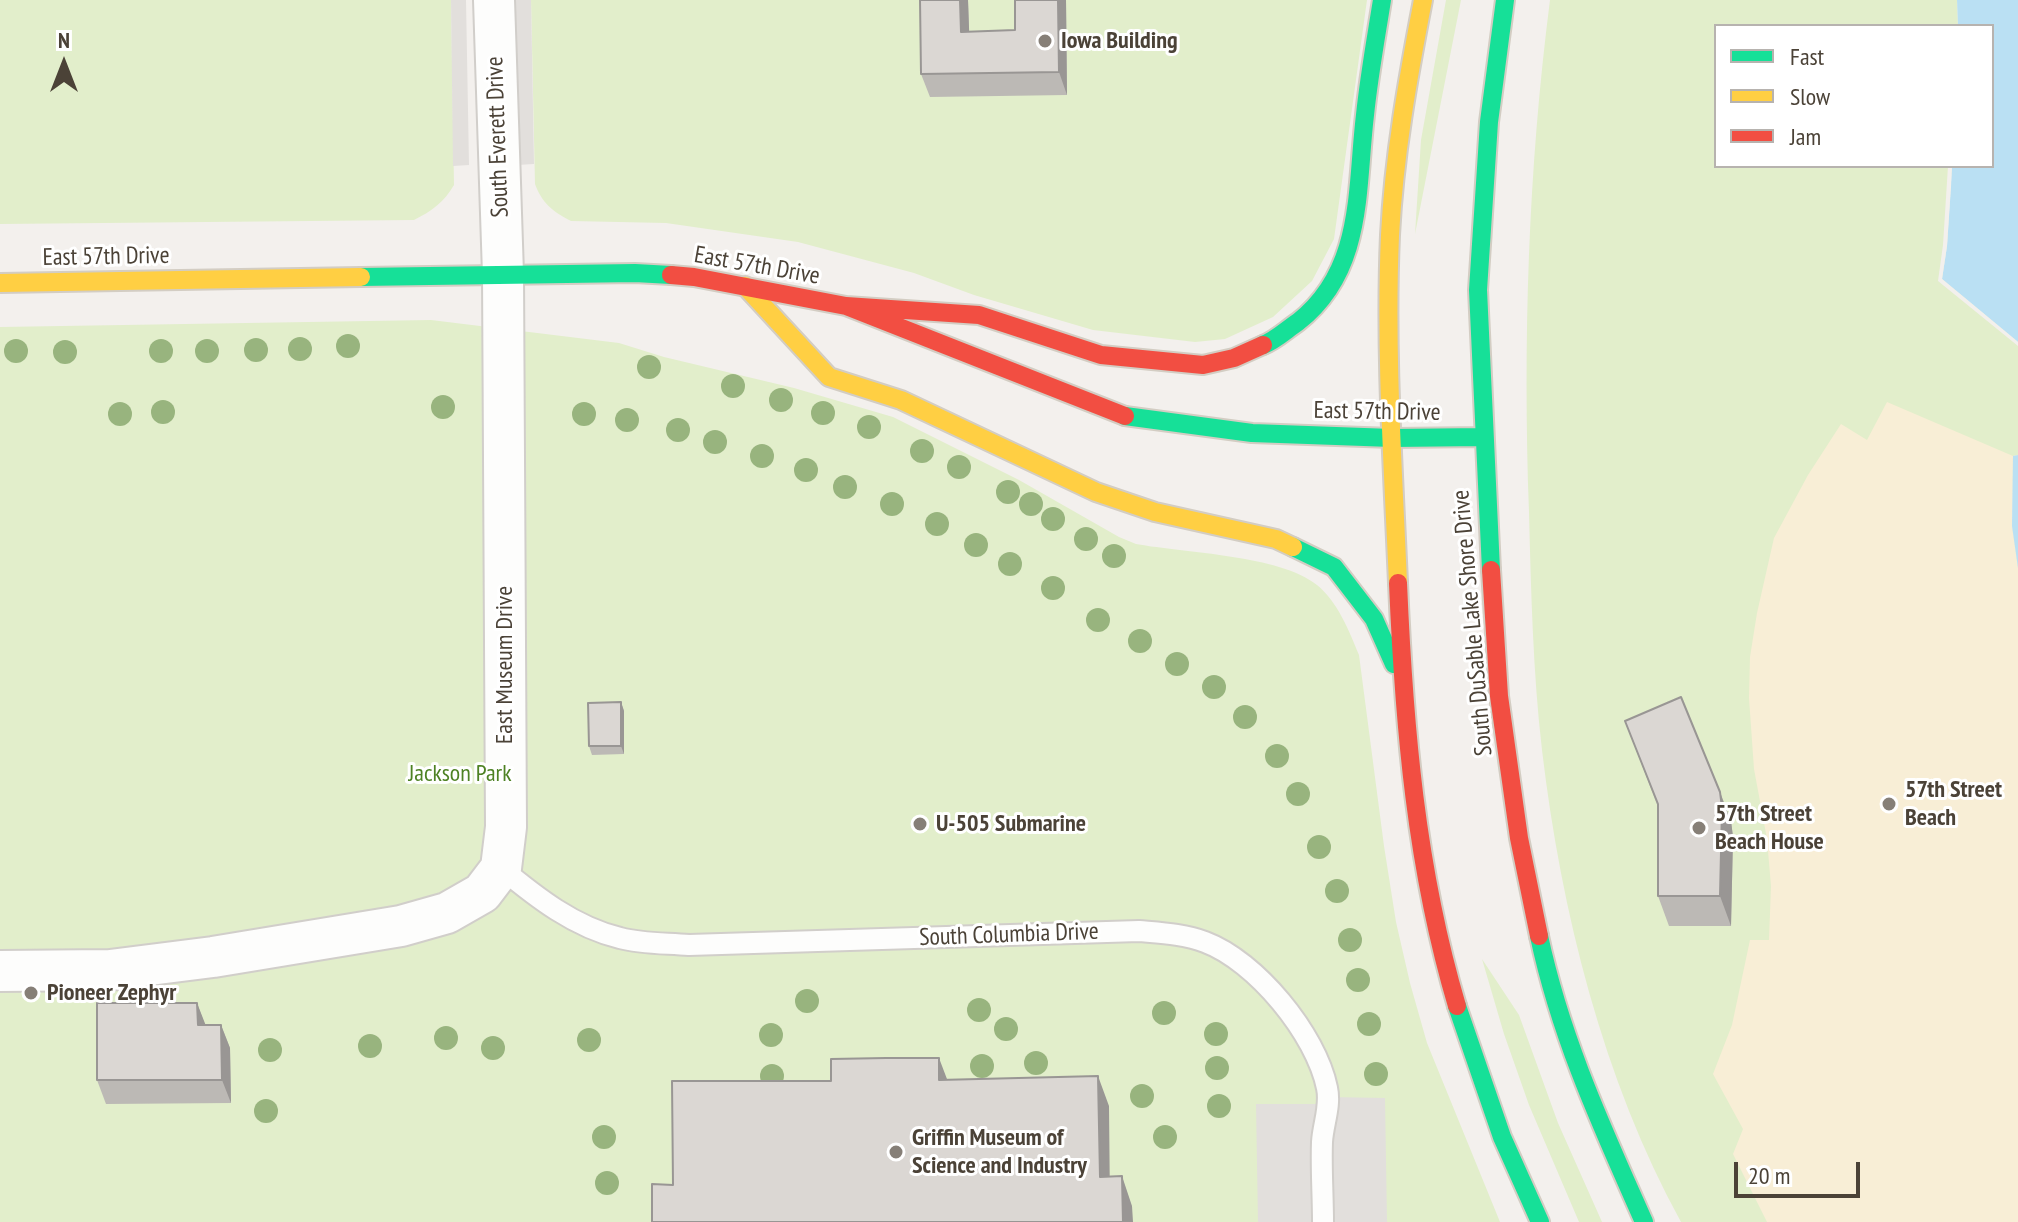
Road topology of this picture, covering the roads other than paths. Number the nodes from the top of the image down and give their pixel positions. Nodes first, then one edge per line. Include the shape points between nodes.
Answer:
1 (494, 0) edge
2 (1382, 0) edge
3 (1423, 0) edge
4 (1505, 0) edge
5 (503, 274) junction
6 (0, 283) edge
7 (745, 286) junction
8 (846, 306) junction
9 (1483, 437) junction
10 (1392, 438) junction
11 (1403, 685) junction
12 (501, 868) junction
13 (0, 971) edge
14 (1323, 1222) edge
15 (1540, 1222) edge
16 (1644, 1222) edge

1 - 5 street, South Everett Drive
2 - 8 main road via 1345,262 1314,309 1273,341 1203,365 1101,355 979,315
3 - 10 main road via 1401,115 1392,211
4 - 9 main road, South DuSable Lake Shore Drive via 1489,122 1478,290
5 - 6 main road, East 57th Drive
5 - 7 main road, East 57th Drive via 635,273
5 - 12 street, East Museum Drive via 506,827
7 - 8 main road, East 57th Drive
7 - 11 main road via 829,377 901,400 1096,492 1155,512 1276,539 1334,567 1374,619
8 - 10 main road, East 57th Drive via 1122,416 1223,430
9 - 10 main road, East 57th Drive
9 - 16 main road, South DuSable Lake Shore Drive via 1499,696 1519,838 1546,968 1575,1064
10 - 11 main road
11 - 15 main road via 1423,867 1450,980 1480,1080
12 - 13 street via 482,893 447,913 401,926 110,970
12 - 14 lane, South Columbia Drive via 567,917 619,938 645,942 1139,931 1207,942 1255,973 1294,1015 1318,1060 1328,1104 1322,1139

